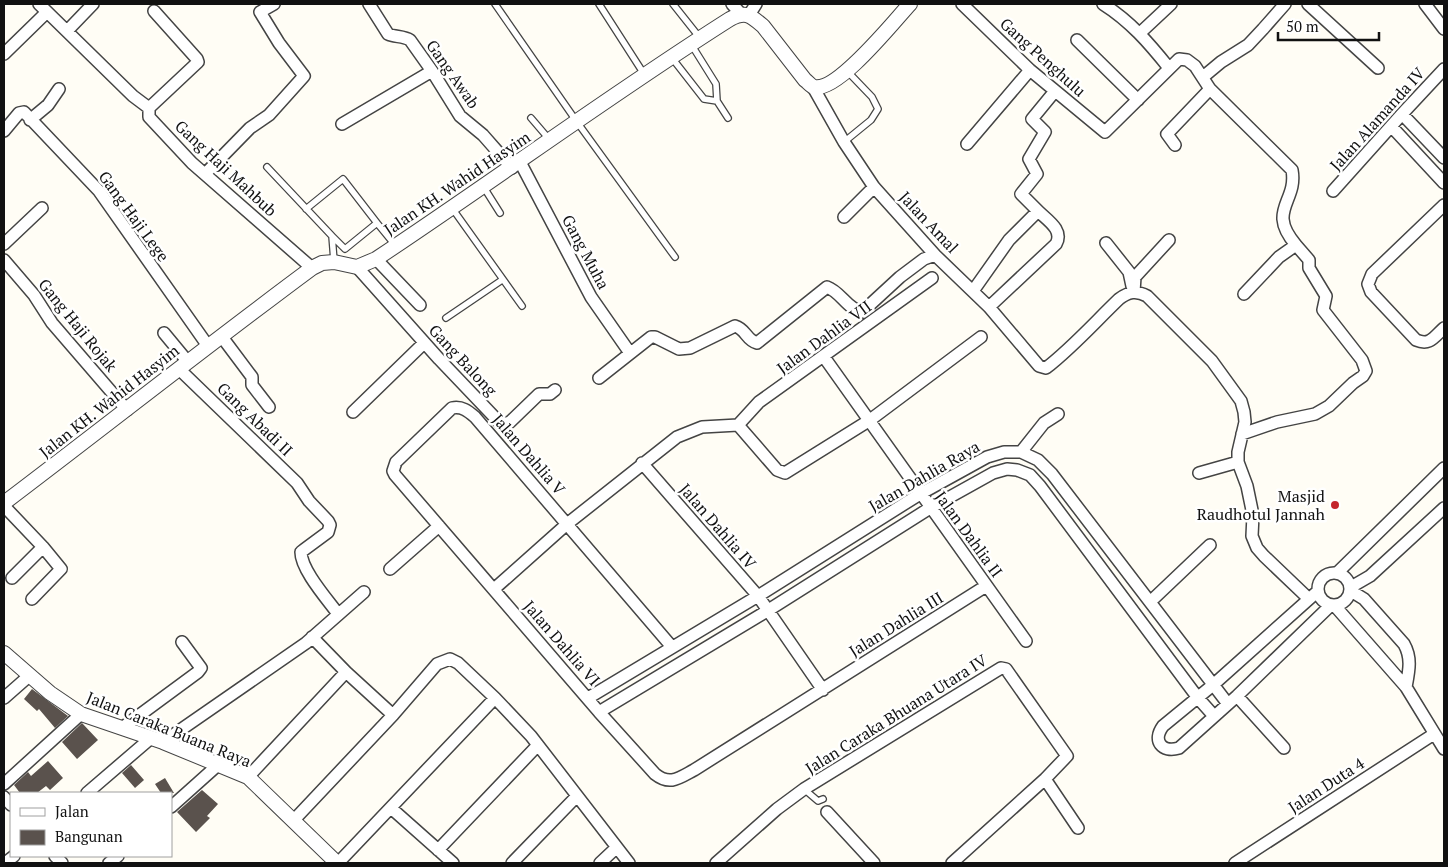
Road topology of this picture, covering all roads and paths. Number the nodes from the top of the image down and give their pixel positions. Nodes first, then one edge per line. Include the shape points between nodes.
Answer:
1 (93, 4) edge
2 (274, 4) edge
3 (369, 4) edge
4 (495, 4) edge
5 (599, 4) edge
6 (673, 4) edge
7 (910, 4) edge
8 (962, 4) edge
9 (1103, 4) edge
10 (1171, 4) edge
11 (1285, 4) edge
12 (1308, 4) edge
13 (1425, 4) edge
14 (43, 8) edge
15 (745, 9) edge
16 (154, 11) dead end
17 (1444, 29) edge
18 (67, 31) junction
19 (1140, 33) junction
20 (1077, 40) dead end
21 (695, 41) junction
22 (4, 54) edge
23 (671, 57) junction
24 (1169, 68) junction
25 (1378, 68) dead end
26 (1444, 69) edge
27 (1030, 70) junction
28 (432, 71) junction
29 (848, 72) junction
30 (644, 74) junction
31 (1203, 77) junction
32 (813, 87) junction
33 (59, 89) dead end
34 (1210, 89) junction
35 (1055, 91) junction
36 (1138, 100) junction
37 (717, 101) junction
38 (149, 108) junction
39 (1402, 114) junction
40 (27, 116) junction
41 (531, 118) dead end
42 (728, 118) dead end
43 (577, 122) junction
44 (342, 124) dead end
45 (1391, 126) junction
46 (4, 130) edge
47 (550, 140) junction
48 (844, 142) junction
49 (967, 144) dead end
50 (1175, 145) dead end
51 (1444, 158) edge
52 (516, 165) junction
53 (267, 167) dead end
54 (205, 174) junction
55 (1444, 183) edge
56 (483, 186) junction
57 (874, 187) junction
58 (1333, 191) dead end
59 (1444, 205) edge
60 (42, 208) dead end
61 (452, 208) junction
62 (306, 209) junction
63 (1038, 210) junction
64 (500, 213) dead end
65 (844, 217) dead end
66 (377, 223) junction
67 (332, 236) junction
68 (1169, 240) dead end
69 (1106, 243) dead end
70 (4, 244) edge
71 (1296, 245) junction
72 (396, 246) junction
73 (935, 255) junction
74 (675, 257) dead end
75 (376, 259) junction
76 (4, 260) edge
77 (334, 262) junction
78 (358, 267) junction
79 (312, 268) junction
80 (932, 278) dead end
81 (502, 280) junction
82 (974, 291) junction
83 (1134, 292) junction
84 (1244, 294) dead end
85 (420, 305) dead end
86 (522, 306) dead end
87 (989, 307) junction
88 (446, 318) dead end
89 (1444, 328) edge
90 (164, 334) dead end
91 (222, 337) junction
92 (981, 337) dead end
93 (424, 343) junction
94 (208, 346) junction
95 (630, 353) junction
96 (824, 357) junction
97 (184, 365) junction
98 (598, 378) dead end
99 (555, 390) dead end
100 (269, 407) dead end
101 (127, 410) junction
102 (353, 412) dead end
103 (1058, 414) dead end
104 (870, 420) junction
105 (738, 425) junction
106 (1242, 434) junction
107 (1021, 452) junction
108 (396, 462) joint
109 (1238, 462) junction
110 (642, 464) junction
111 (1444, 468) edge
112 (1199, 473) dead end
113 (920, 494) junction
114 (4, 504) edge
115 (930, 508) junction
116 (1443, 512) edge
117 (567, 524) junction
118 (439, 526) junction
119 (1210, 545) dead end
120 (43, 547) junction
121 (390, 569) dead end
122 (1336, 572) junction
123 (12, 578) dead end
124 (986, 586) junction
125 (494, 589) junction
126 (1351, 589) junction
127 (364, 592) dead end
128 (1313, 594) junction
129 (758, 596) junction
130 (32, 599) dead end
131 (1150, 602) junction
132 (1333, 605) junction
133 (767, 611) junction
134 (338, 614) junction
135 (312, 637) junction
136 (1026, 641) dead end
137 (182, 642) dead end
138 (672, 647) junction
139 (4, 653) edge
140 (346, 672) junction
141 (29, 676) junction
142 (1213, 685) junction
143 (1406, 686) junction
144 (823, 690) junction
145 (4, 698) edge
146 (495, 698) junction
147 (588, 698) junction
148 (1198, 698) junction
149 (1233, 700) junction
150 (599, 712) junction
151 (81, 714) junction
152 (393, 715) junction
153 (1214, 716) junction
154 (122, 728) junction
155 (1432, 730) junction
156 (157, 740) junction
157 (538, 745) junction
158 (1284, 748) dead end
159 (1444, 749) edge
160 (218, 764) junction
161 (248, 777) junction
162 (1045, 779) junction
163 (662, 780) joint
164 (4, 784) edge
165 (804, 789) junction
166 (88, 792) edge
167 (576, 796) junction
168 (824, 799) dead end
169 (172, 806) edge
170 (392, 808) junction
171 (827, 812) dead end
172 (293, 821) junction
173 (1078, 828) dead end
174 (616, 848) junction
175 (438, 850) junction
176 (338, 863) edge
177 (453, 863) edge
178 (512, 863) edge
179 (600, 863) edge
180 (629, 863) edge
181 (716, 863) edge
182 (874, 863) edge
183 (952, 863) edge
184 (1235, 863) edge

1 - 18 street
2 - 54 street via 260,12 304,76 269,115 250,128
3 - 28 street, Gang Awab via 388,34 407,38
4 - 43 lane
5 - 30 lane
6 - 21 lane
7 - 29 street
8 - 27 street, Gang Penghulu
9 - 19 street
10 - 19 street
11 - 31 street via 1248,45
12 - 25 street
13 - 17 street
14 - 18 street, Gang Haji Mahbub
14 - 22 street
15 - 21 street, Jalan KH. Wahid Hasyim
15 - 32 street, Jalan KH. Wahid Hasyim
16 - 38 street via 198,62
18 - 38 street, Gang Haji Mahbub
19 - 24 street
20 - 36 street
21 - 23 street, Jalan KH. Wahid Hasyim
21 - 37 lane via 716,84
23 - 30 street, Jalan KH. Wahid Hasyim
23 - 37 lane via 704,99
24 - 31 street via 1179,60 1187,60
24 - 36 street
26 - 39 street, Jalan Alamanda IV
27 - 35 street, Gang Penghulu
27 - 49 street
28 - 44 street
28 - 52 street, Gang Awab via 460,116
29 - 32 street via 832,83
29 - 48 lane via 872,97 878,109 871,120
30 - 43 street, Jalan KH. Wahid Hasyim
31 - 34 street
32 - 48 street, Jalan Amal
33 - 40 street via 48,105
34 - 50 street via 1167,134
34 - 71 street via 1292,170 1294,181 1283,220 1289,237
35 - 36 street, Gang Penghulu via 1105,132
35 - 63 street via 1032,119 1045,132 1029,159 1036,174 1020,194
37 - 42 lane
38 - 54 street, Gang Haji Mahbub via 149,117
39 - 45 street, Jalan Alamanda IV
39 - 51 street
40 - 46 street via 19,112
40 - 94 street, Gang Haji Lege via 99,191
41 - 47 lane
43 - 47 street, Jalan KH. Wahid Hasyim
43 - 74 lane
45 - 55 street
45 - 58 street, Jalan Alamanda IV
47 - 52 street, Jalan KH. Wahid Hasyim
48 - 57 street, Jalan Amal
52 - 56 street, Jalan KH. Wahid Hasyim
52 - 95 street, Gang Muha via 591,297
53 - 62 lane
54 - 79 street, Gang Haji Mahbub
56 - 61 street, Jalan KH. Wahid Hasyim
56 - 64 lane
57 - 65 street
57 - 73 street, Jalan Amal
59 - 89 street via 1372,274 1368,284 1371,292 1416,340 1428,342
60 - 70 street
61 - 72 street, Jalan KH. Wahid Hasyim
61 - 81 lane
62 - 66 lane via 343,179
62 - 67 lane
63 - 82 street via 1009,240
63 - 87 street via 1056,229 1059,235 1056,244
66 - 67 lane via 345,249
66 - 72 lane
67 - 77 lane
68 - 83 street via 1135,277
69 - 83 street via 1129,272
71 - 84 street via 1279,257
71 - 106 street via 1309,260 1309,268 1326,296 1324,310 1362,360 1366,371 1329,406 1315,414
72 - 75 street, Jalan KH. Wahid Hasyim
73 - 82 street, Jalan Amal
73 - 95 street via 924,259 862,312 852,308 828,287 757,343 735,326 690,348 679,349 651,337
75 - 78 street, Jalan KH. Wahid Hasyim
75 - 85 street
76 - 101 street, Gang Haji Rojak via 34,295 52,323
77 - 78 street, Jalan KH. Wahid Hasyim
77 - 79 street, Jalan KH. Wahid Hasyim
78 - 93 street, Gang Balong
79 - 91 street, Jalan KH. Wahid Hasyim
80 - 96 street, Jalan Dahlia VII
81 - 86 lane
81 - 88 lane
82 - 87 street, Jalan Amal
83 - 87 street, Jalan Amal via 1119,299 1046,368 1039,366
83 - 106 street via 1147,296 1218,369 1241,401 1245,422
90 - 97 street, Gang Abadi II
91 - 94 street, Jalan KH. Wahid Hasyim
91 - 100 street via 252,377 252,384
92 - 104 street
93 - 99 street, Gang Balong via 501,424 510,422 539,394 550,394
93 - 102 street
94 - 97 street, Jalan KH. Wahid Hasyim
95 - 98 street
96 - 104 street, Jalan Dahlia II
96 - 105 street, Jalan Dahlia VII via 759,402
97 - 101 street, Jalan KH. Wahid Hasyim
97 - 134 street, Gang Abadi II via 297,483 330,525 328,532 305,549 301,557
101 - 114 street, Jalan KH. Wahid Hasyim
103 - 107 street via 1044,423
104 - 105 street via 786,473 777,470
104 - 113 street, Jalan Dahlia II
105 - 110 street via 714,426 677,436
106 - 109 street
107 - 113 street, Jalan Dahlia Raya via 987,457
107 - 131 street via 1038,460 1052,474
108 - 117 street, Jalan Dahlia V via 452,408 467,410
108 - 118 street, Jalan Dahlia VI via 395,475
109 - 112 street
109 - 128 street via 1247,486 1253,515 1252,536 1257,548
110 - 117 street
110 - 129 street, Jalan Dahlia IV
111 - 122 street
113 - 115 street, Jalan Dahlia II
113 - 129 street, Jalan Dahlia Raya
114 - 120 street
115 - 124 street, Jalan Dahlia II
115 - 133 street, Jalan Dahlia Raya
115 - 148 street, Jalan Dahlia Raya via 993,473 1007,469 1030,476
116 - 126 street
117 - 125 street
117 - 138 street
118 - 121 street
118 - 125 street, Jalan Dahlia VI
119 - 131 street
120 - 123 street
120 - 130 street via 61,569
122 - 126 street via 1348,579
122 - 128 street via 1324,576
124 - 136 street, Jalan Dahlia II
124 - 144 street, Jalan Dahlia III
125 - 147 street, Jalan Dahlia VI
126 - 132 street via 1346,601
126 - 143 street via 1404,644 1410,661
127 - 134 street
128 - 132 street
128 - 142 street
129 - 133 street, Jalan Dahlia IV
129 - 138 street, Jalan Dahlia Raya
131 - 142 street
132 - 143 street
132 - 149 street
133 - 144 street
133 - 150 street, Jalan Dahlia Raya
134 - 135 street
135 - 140 street
135 - 156 street
137 - 154 street via 201,668
138 - 147 street, Jalan Dahlia Raya
139 - 141 street, Jalan Caraka Buana Raya
140 - 152 street
140 - 161 street
141 - 145 street
141 - 151 street, Jalan Caraka Buana Raya
142 - 148 street
142 - 149 street
143 - 155 street
144 - 163 street, Jalan Dahlia III via 687,773 670,781
146 - 152 street via 450,659 437,664
146 - 157 street
146 - 170 street
147 - 150 street, Jalan Dahlia VI
148 - 153 street, Jalan Dahlia Raya
148 - 153 street via 1163,726 1158,739 1163,747 1179,748
149 - 153 street
149 - 158 street
150 - 163 street, Jalan Dahlia VI
151 - 154 street, Jalan Caraka Buana Raya
151 - 164 street
152 - 172 street
154 - 156 street, Jalan Caraka Buana Raya
155 - 159 street
155 - 184 street, Jalan Duta 4
156 - 160 street, Jalan Caraka Buana Raya
156 - 166 street
157 - 167 street
157 - 175 street
160 - 161 street, Jalan Caraka Buana Raya
160 - 169 street
161 - 172 street, Jalan Caraka Buana Raya
162 - 165 street, Jalan Caraka Bhuana Utara IV via 1065,760 1066,753 1010,673 1000,668
162 - 173 street
162 - 183 street, Jalan Caraka Bhuana Utara IV
165 - 168 lane via 818,800
165 - 181 street, Jalan Caraka Bhuana Utara IV
167 - 174 street
167 - 178 street
170 - 175 street
170 - 176 street
171 - 182 street
172 - 176 street, Jalan Caraka Buana Raya
174 - 179 street
174 - 180 street
175 - 177 street

